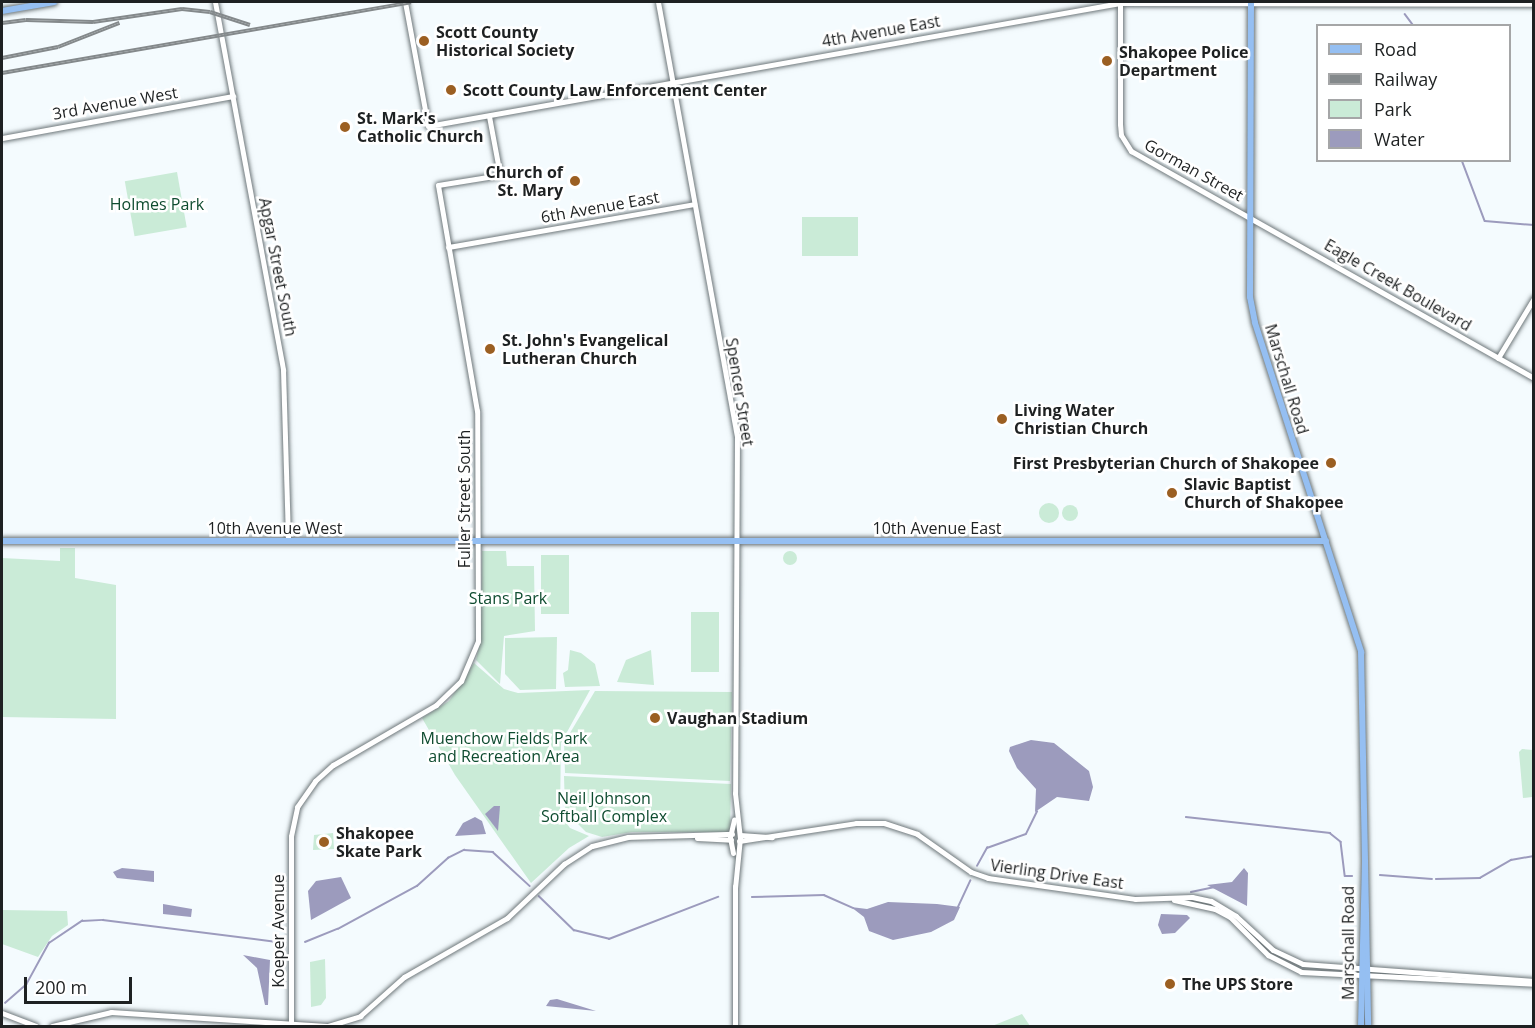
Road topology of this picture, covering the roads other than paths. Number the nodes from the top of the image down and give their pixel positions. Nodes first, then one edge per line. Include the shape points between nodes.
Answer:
1 (54, 2) edge
2 (216, 2) edge
3 (405, 2) edge
4 (658, 2) edge
5 (1251, 2) edge
6 (1120, 3) edge
7 (1533, 4) edge
8 (2, 11) edge
9 (671, 83) junction
10 (232, 96) junction
11 (489, 116) junction
12 (2, 138) edge
13 (694, 204) junction
14 (1249, 217) junction
15 (448, 247) junction
16 (1533, 298) edge
17 (1498, 358) junction
18 (1533, 378) edge
19 (2, 541) edge
20 (288, 541) junction
21 (479, 542) junction
22 (548, 542) joint
23 (737, 542) junction
24 (1326, 542) junction
25 (735, 793) junction
26 (291, 836) joint
27 (731, 837) junction
28 (739, 838) junction
29 (735, 888) junction
30 (1173, 900) junction
31 (1314, 965) junction
32 (1365, 966) junction
33 (1293, 969) junction
34 (1365, 974) junction
35 (1533, 982) edge
36 (2, 1013) edge
37 (36, 1026) edge
38 (52, 1026) edge
39 (291, 1026) edge
40 (328, 1026) edge
41 (735, 1026) edge
42 (1361, 1026) edge
43 (1368, 1026) edge

1 - 8 main road
2 - 10 street, Apgar Street South
3 - 11 street, 4th Avenue East via 428,126
4 - 9 street, Spencer Street
5 - 6 street, 4th Avenue East
5 - 7 street, 4th Avenue East
5 - 14 main road, Marschall Road
6 - 9 street, 4th Avenue East
6 - 14 street, Gorman Street via 1120,124 1125,143 1140,157
9 - 11 street, 4th Avenue East
9 - 13 street, Spencer Street
10 - 12 street, 3rd Avenue West
10 - 20 street, Apgar Street South via 283,373
11 - 15 street, Fuller Street South via 500,175 438,185
13 - 15 street, 6th Avenue East
13 - 23 street, Spencer Street via 737,435
14 - 17 street, Eagle Creek Boulevard
14 - 24 main road, Marschall Road via 1249,284 1255,323
15 - 21 street, Fuller Street South via 477,411
16 - 17 street
17 - 18 street, Eagle Creek Boulevard
19 - 20 main road, 10th Avenue West
20 - 21 main road, 10th Avenue West
21 - 22 main road, 10th Avenue West
21 - 26 street, Fuller Street South via 477,641 461,681 436,705 333,765 315,781 297,807
22 - 23 main road, 10th Avenue East
23 - 24 main road, 10th Avenue East
23 - 25 street, Spencer Street
24 - 32 main road, Marschall Road via 1361,652
25 - 27 street, Spencer Street
25 - 28 street, Spencer Street
26 - 39 street, Koeper Avenue
27 - 28 street, Vierling Drive East
27 - 29 street, Spencer Street
27 - 40 street via 612,840 592,846 564,864 507,918 404,977 360,1016
28 - 29 street, Spencer Street
28 - 30 street, Vierling Drive East via 774,838 856,823 884,823 917,834 972,872 988,878 1129,898
29 - 41 street, Spencer Street
30 - 31 street, Vierling Drive East via 1192,897 1211,901 1236,916 1280,955
30 - 33 street, Vierling Drive East via 1215,909 1230,917 1268,956
31 - 32 street, Vierling Drive East
31 - 33 street
32 - 34 main road, Marschall Road
32 - 35 street, Vierling Drive East
33 - 34 street, Vierling Drive East
34 - 35 street, Vierling Drive East
34 - 42 main road, Marschall Road
34 - 43 main road, Marschall Road
36 - 37 street
38 - 39 street via 111,1012
39 - 40 street

